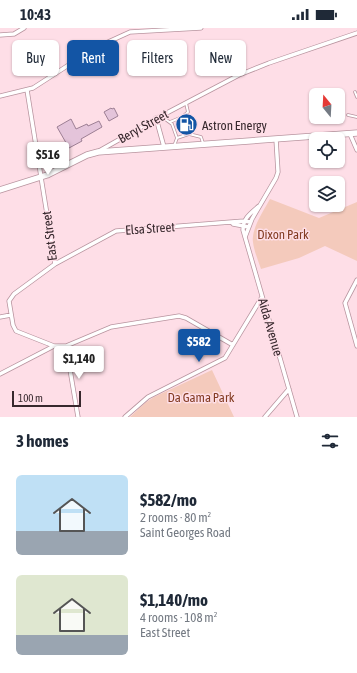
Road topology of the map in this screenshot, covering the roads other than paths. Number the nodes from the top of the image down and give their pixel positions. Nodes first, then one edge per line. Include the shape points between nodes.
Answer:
1 (24, 28) edge
2 (201, 28) edge
3 (357, 33) edge
4 (0, 35) edge
5 (27, 90) junction
6 (355, 92) dead end
7 (0, 96) edge
8 (357, 97) edge
9 (186, 103) junction
10 (348, 115) dead end
11 (161, 116) junction
12 (357, 117) edge
13 (156, 118) junction
14 (170, 122) junction
15 (357, 133) edge
16 (350, 134) junction
17 (177, 138) junction
18 (276, 139) junction
19 (203, 144) junction
20 (174, 146) junction
21 (164, 147) junction
22 (357, 150) edge
23 (98, 152) junction
24 (41, 177) junction
25 (0, 190) edge
26 (259, 206) junction
27 (244, 221) junction
28 (250, 222) junction
29 (230, 223) junction
30 (243, 226) junction
31 (249, 227) junction
32 (245, 237) junction
33 (55, 264) junction
34 (357, 280) edge
35 (262, 296) junction
36 (11, 315) junction
37 (0, 318) edge
38 (233, 345) junction
39 (54, 346) junction
40 (66, 346) junction
41 (357, 346) edge
42 (0, 374) edge
43 (288, 389) junction
44 (78, 417) edge
45 (125, 417) edge
46 (265, 417) edge
47 (297, 417) edge

1 - 4 street via 14,34
2 - 5 street via 130,32 96,48
3 - 9 street, Beryl Street via 253,69
5 - 7 street
5 - 24 street, East Street
6 - 8 lane
9 - 11 street, Beryl Street
9 - 14 lane via 188,112
10 - 12 lane
11 - 13 street, Beryl Street
11 - 14 lane
13 - 21 street
13 - 23 street, Beryl Street
14 - 17 lane via 174,126
15 - 16 main road
16 - 18 main road
16 - 22 street
17 - 19 lane via 193,134 201,137
17 - 20 lane
18 - 19 main road
18 - 26 street via 278,172
19 - 20 main road
20 - 21 main road
21 - 23 main road
23 - 24 main road, Beryl Street
24 - 25 main road, Beryl Street
24 - 33 street, East Street
26 - 27 street
26 - 28 street
27 - 28 street, Elsa Street
27 - 29 street, Elsa Street
27 - 30 street, Aida Avenue
28 - 31 street
29 - 30 street, Elsa Street
29 - 33 street, Elsa Street via 119,231
30 - 31 street, Elsa Street
30 - 32 street, Aida Avenue
31 - 32 street
32 - 35 street, Aida Avenue
33 - 36 street, East Street via 12,296 9,303
34 - 41 street via 345,303
35 - 38 street
35 - 43 street, Aida Avenue
36 - 37 street
36 - 39 street, East Street via 16,331
38 - 40 street via 179,316 111,326
38 - 45 street via 221,361 148,397
39 - 40 street, East Street
39 - 42 street
40 - 44 street
43 - 46 street
43 - 47 street, Aida Avenue

